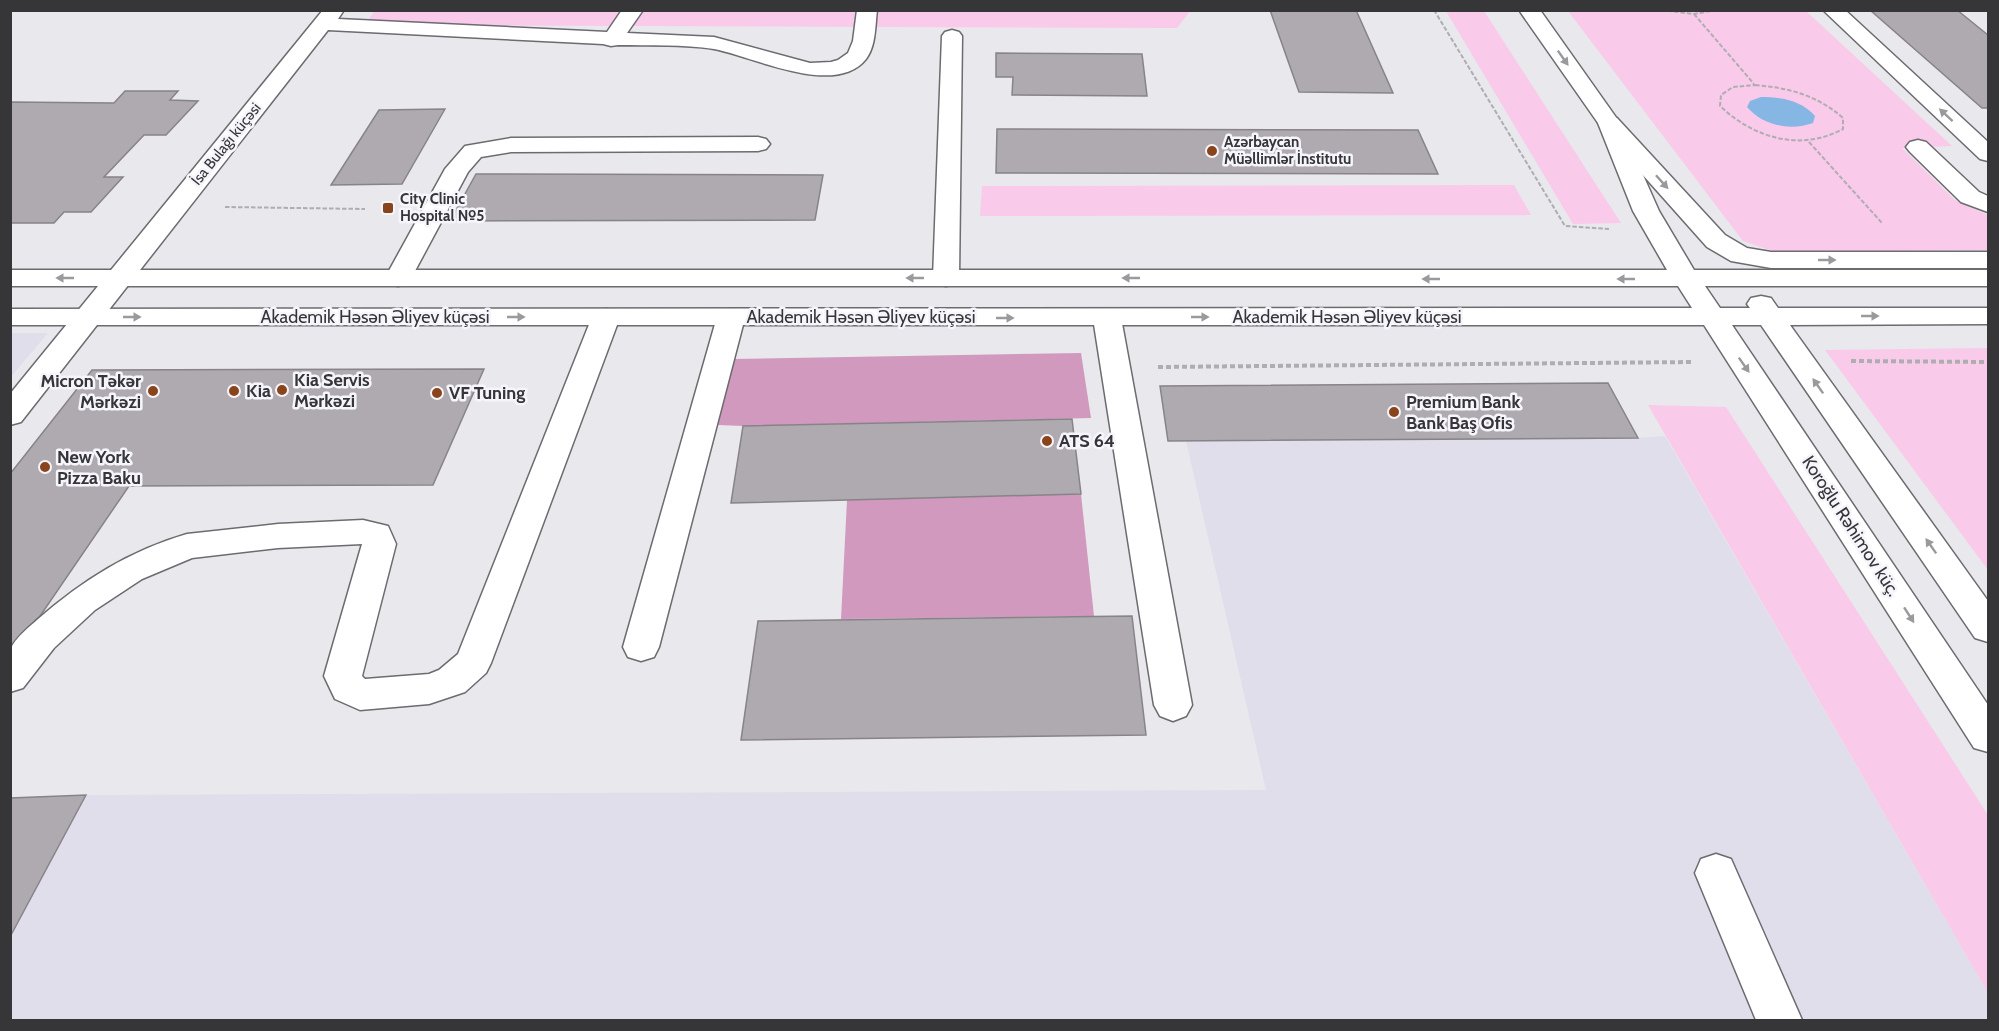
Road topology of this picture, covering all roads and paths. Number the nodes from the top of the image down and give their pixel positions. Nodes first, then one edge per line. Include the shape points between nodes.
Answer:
1 (633, 10) edge
2 (867, 10) edge
3 (1434, 10) edge
4 (1529, 10) edge
5 (1661, 10) edge
6 (1716, 10) edge
7 (1833, 10) edge
8 (1694, 14) junction
9 (328, 17) edge
10 (952, 36) dead end
11 (611, 40) junction
12 (1755, 85) junction
13 (1609, 123) junction
14 (1809, 141) junction
15 (758, 144) dead end
16 (1918, 147) dead end
17 (1989, 154) edge
18 (1989, 206) edge
19 (220, 207) dead end
20 (365, 209) dead end
21 (1613, 230) dead end
22 (1889, 231) dead end
23 (1989, 260) edge
24 (10, 278) edge
25 (119, 278) junction
26 (398, 278) junction
27 (946, 278) junction
28 (1685, 278) junction
29 (1743, 278) junction
30 (1989, 278) edge
31 (1770, 316) junction
32 (1989, 316) edge
33 (10, 317) edge
34 (89, 317) junction
35 (606, 317) junction
36 (731, 317) junction
37 (1711, 317) junction
38 (1107, 318) junction
39 (1847, 361) dead end
40 (1692, 362) dead end
41 (1989, 362) edge
42 (1115, 368) junction
43 (24, 380) edge
44 (10, 415) edge
45 (1989, 628) edge
46 (641, 647) dead end
47 (10, 677) edge
48 (1173, 705) dead end
49 (1989, 736) edge
50 (1716, 873) dead end
51 (1779, 1020) edge

1 - 11 main road
2 - 11 main road via 857,56 845,65 831,68 809,69 714,43
3 - 21 path via 1565,226
4 -> 13 main road
5 - 8 path
6 - 8 path
17 -> 7 main road
8 - 12 path
9 - 11 main road
9 - 25 main road, İsa Bulağı küçəsi
10 - 27 main road
12 - 14 path via 1808,94 1830,105 1843,118 1843,129 1831,138
12 - 14 path via 1733,87 1721,96 1720,106 1731,119 1752,131 1780,139
13 -> 23 main road via 1705,230 1740,255 1771,260
13 - 28 main road, Koroğlu Rəhimov küç. via 1655,230
14 - 22 path
15 - 26 main road via 511,145 473,151 457,169
16 - 18 main road via 1970,197
19 - 20 path
25 -> 24 main road
25 - 26 main road
25 - 34 main road, İsa Bulağı küçəsi
27 -> 26 main road
28 -> 27 main road
28 - 29 main road
28 - 37 main road, Koroğlu Rəhimov küç.
29 - 30 main road
29 - 31 main road
31 -> 32 main road
31 - 37 main road, Akademik Həsən Əliyev küçəsi
45 -> 31 main road
33 - 34 main road, Akademik Həsən Əliyev küçəsi
34 -> 35 main road, Akademik Həsən Əliyev küçəsi
34 - 43 main road
35 - 36 main road, Akademik Həsən Əliyev küçəsi
35 - 47 main road via 472,663 452,681 429,689 360,695 348,688 343,676 379,544 376,535 363,532 187,546 130,570 83,600 41,638
36 -> 38 main road, Akademik Həsən Əliyev küçəsi
36 - 46 main road
38 -> 37 main road, Akademik Həsən Əliyev küçəsi
37 -> 49 main road, Koroğlu Rəhimov küç.
38 - 42 main road
39 - 41 path
40 - 42 path
42 - 48 main road
43 - 44 main road
50 - 51 main road

